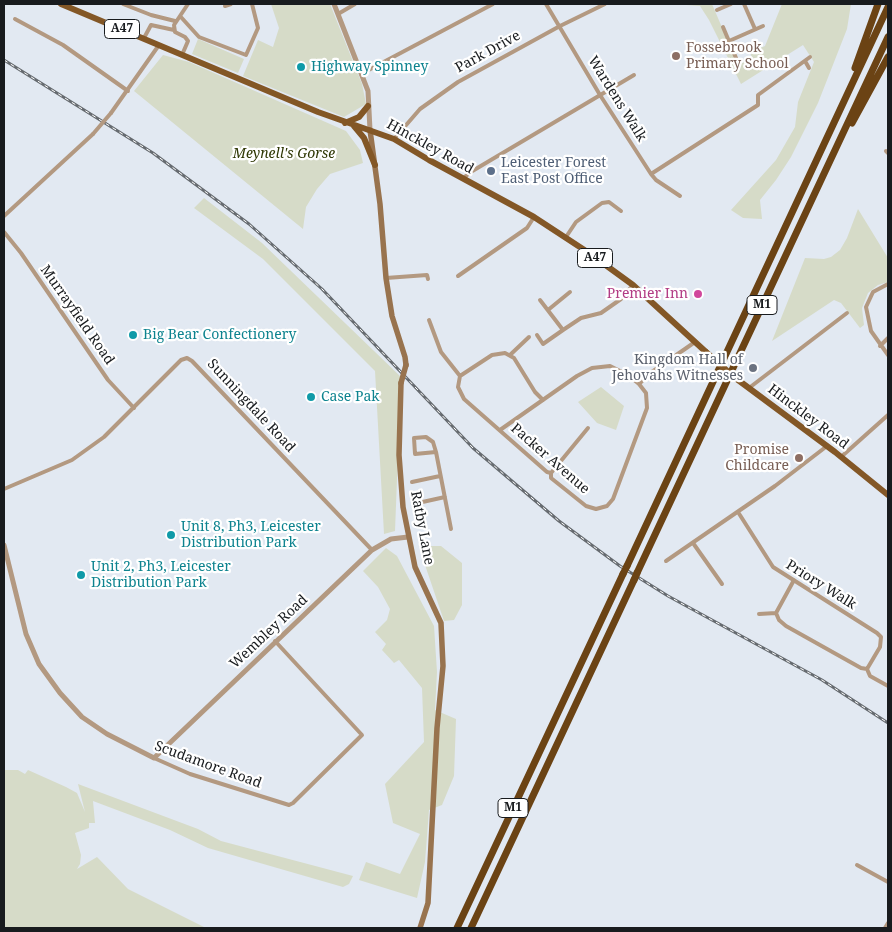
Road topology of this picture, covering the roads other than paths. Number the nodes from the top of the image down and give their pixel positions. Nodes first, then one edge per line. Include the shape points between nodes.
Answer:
1 (61, 4) edge
2 (122, 4) edge
3 (188, 4) edge
4 (231, 4) edge
5 (252, 4) edge
6 (334, 4) edge
7 (355, 4) edge
8 (493, 4) edge
9 (546, 4) edge
10 (605, 4) edge
11 (731, 4) edge
12 (744, 4) edge
13 (878, 4) edge
14 (225, 6) dead end
15 (721, 6) edge
16 (888, 7) edge
17 (717, 10) dead end
18 (338, 14) junction
19 (180, 16) junction
20 (15, 19) dead end
21 (175, 21) junction
22 (560, 26) junction
23 (763, 26) dead end
24 (723, 27) dead end
25 (756, 29) junction
26 (174, 30) junction
27 (888, 37) edge
28 (144, 38) junction
29 (729, 41) junction
30 (159, 45) junction
31 (182, 55) junction
32 (810, 57) dead end
33 (888, 57) edge
34 (736, 58) dead end
35 (805, 60) junction
36 (809, 68) dead end
37 (361, 74) junction
38 (634, 75) dead end
39 (128, 91) junction
40 (600, 95) junction
41 (843, 102) junction
42 (368, 106) junction
43 (345, 123) junction
44 (353, 125) junction
45 (370, 130) junction
46 (394, 139) junction
47 (831, 159) junction
48 (375, 165) junction
49 (651, 174) junction
50 (463, 179) junction
51 (680, 196) dead end
52 (621, 211) dead end
53 (4, 216) edge
54 (534, 217) junction
55 (4, 232) edge
56 (566, 238) junction
57 (458, 276) dead end
58 (386, 278) junction
59 (428, 279) dead end
60 (888, 284) edge
61 (633, 285) junction
62 (570, 292) dead end
63 (540, 300) dead end
64 (548, 310) junction
65 (847, 313) dead end
66 (429, 320) dead end
67 (563, 330) junction
68 (537, 335) dead end
69 (529, 337) dead end
70 (888, 338) edge
71 (695, 342) junction
72 (880, 346) junction
73 (510, 355) junction
74 (888, 355) edge
75 (460, 376) junction
76 (639, 384) junction
77 (746, 387) junction
78 (543, 400) junction
79 (134, 408) junction
80 (888, 414) edge
81 (588, 428) dead end
82 (500, 430) junction
83 (827, 446) junction
84 (436, 452) junction
85 (841, 457) junction
86 (551, 473) junction
87 (440, 476) junction
88 (412, 482) dead end
89 (4, 490) edge
90 (888, 495) edge
91 (445, 498) junction
92 (418, 502) dead end
93 (738, 512) junction
94 (451, 529) dead end
95 (408, 537) junction
96 (693, 543) junction
97 (4, 545) edge
98 (372, 550) junction
99 (666, 561) dead end
100 (794, 580) junction
101 (722, 584) dead end
102 (776, 613) junction
103 (758, 614) dead end
104 (275, 641) junction
105 (867, 669) junction
106 (888, 686) edge
107 (154, 758) junction
108 (857, 864) dead end
109 (888, 882) edge
110 (888, 923) edge
111 (420, 928) edge
112 (456, 928) edge
113 (471, 928) edge
114 (885, 928) edge

1 - 28 main road, Hinckley Road / A47
2 - 21 street
3 - 19 street
4 - 14 street
5 - 19 street via 258,28 246,55 199,36
6 - 18 street
7 - 18 street
8 - 37 street
9 - 22 street, Wardens Walk
10 - 22 street, Park Drive
11 - 15 street
12 - 25 street
13 - 41 highway
15 - 17 street
16 - 41 highway, M1
18 - 37 street
19 - 21 street
20 - 39 street via 63,45
21 - 26 street
22 - 40 street, Wardens Walk
22 - 46 street, Park Drive via 445,90 414,115
23 - 25 street
24 - 29 street
25 - 29 street
26 - 28 street via 153,24
26 - 31 street via 188,41
27 - 47 highway, M1
28 - 30 main road, Hinckley Road / A47
29 - 34 street
30 - 31 main road, Hinckley Road / A47
30 - 39 street
31 - 43 main road, Hinckley Road / A47
32 - 35 street
33 - 47 highway
35 - 36 street
35 - 49 street via 758,95 758,105
37 - 42 street via 368,91
38 - 40 street
39 - 53 street, bridge via 93,134
40 - 49 street, Wardens Walk
40 - 50 street
41 - 112 highway, M1, bridge
42 - 43 main road via 359,117
42 - 45 street
43 - 44 main road, Hinckley Road / A47
44 - 45 main road, Hinckley Road / A47
44 - 48 main road via 364,138
45 - 46 main road, Hinckley Road / A47
45 - 48 main road, Ratby Lane
46 - 50 main road, Hinckley Road / A47
47 - 113 highway, M1, bridge
48 - 58 main road, Ratby Lane
49 - 51 street, Wardens Walk
50 - 54 main road, Hinckley Road / A47
52 - 56 street via 610,202 602,203 576,222
54 - 56 main road, Hinckley Road / A47
54 - 57 street via 527,228
55 - 79 street, Murrayfield Road via 108,380
56 - 61 main road, Hinckley Road / A47
58 - 59 street via 427,275
58 - 95 main road, Ratby Lane, bridge via 392,316 406,365 401,383 399,455
60 - 72 street via 873,292 866,307 871,331
61 - 67 street via 621,300
61 - 71 main road, Hinckley Road / A47
62 - 64 street
63 - 64 street
64 - 67 street
65 - 77 street
66 - 75 street, Packer Avenue via 441,352
67 - 68 street via 543,344
69 - 73 street
70 - 72 street
71 - 76 street
71 - 77 main road, Hinckley Road / A47, bridge
72 - 74 street
73 - 75 street via 492,355
73 - 78 street
75 - 82 street, Packer Avenue via 460,394
76 - 78 street via 618,370 602,365 577,376
76 - 86 street, Packer Avenue via 646,393 647,408 613,499 601,509 586,506 551,478
77 - 83 main road, Hinckley Road / A47
78 - 82 street
79 - 89 street, Sunningdale Road via 72,460
79 - 98 street, Sunningdale Road via 181,360 190,359
80 - 85 street
81 - 86 street
82 - 86 street, Packer Avenue
83 - 85 main road, Hinckley Road / A47
83 - 93 street
84 - 84 street via 415,454 414,438 426,437 433,442
84 - 87 street
85 - 90 main road, Hinckley Road / A47
87 - 88 street
87 - 91 street
91 - 92 street
91 - 94 street
93 - 96 street
93 - 100 street, Priory Walk via 773,568
95 - 98 street, Wembley Road via 391,539
95 - 111 main road, Ratby Lane via 415,567 441,623 443,666 428,903
96 - 99 street
96 - 101 street
97 - 107 street, Scudamore Road via 26,634 49,679 92,724
98 - 104 street, Wembley Road
100 - 102 street
100 - 105 street, Priory Walk via 881,638 880,647
102 - 103 street
102 - 105 street via 786,626
104 - 107 street, Wembley Road
104 - 107 street, Scudamore Road via 362,735 289,805 190,774
105 - 106 street via 870,676
108 - 109 street
110 - 114 street

